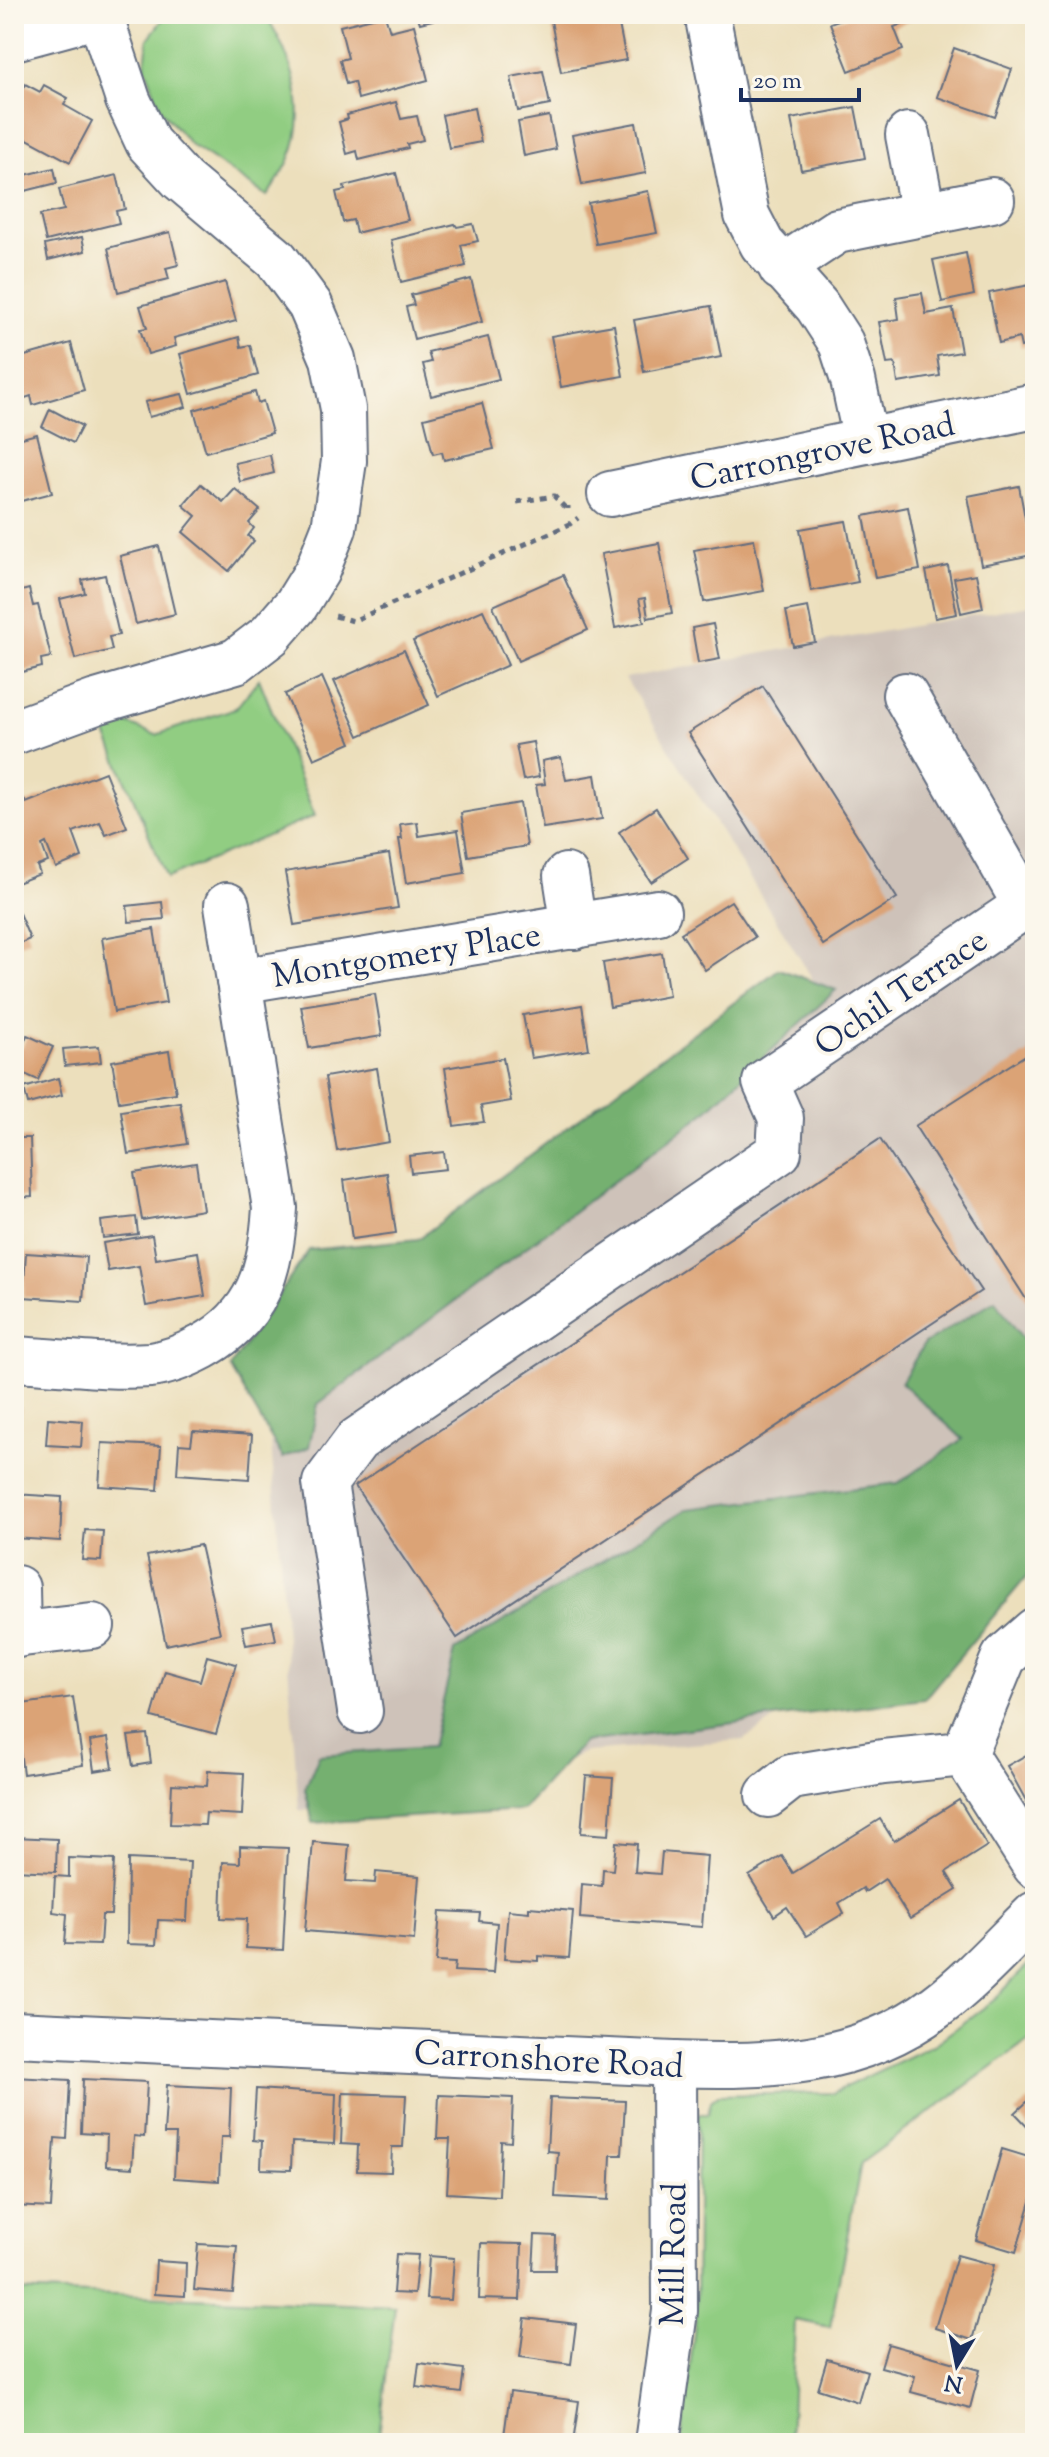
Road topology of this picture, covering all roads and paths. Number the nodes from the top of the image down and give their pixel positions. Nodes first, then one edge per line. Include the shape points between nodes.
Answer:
1 (707, 14) edge
2 (102, 15) edge
3 (14, 38) edge
4 (908, 135) dead end
5 (992, 200) dead end
6 (923, 213) junction
7 (781, 268) junction
8 (1035, 406) edge
9 (866, 441) junction
10 (610, 494) joint
11 (517, 502) dead end
12 (570, 524) dead end
13 (296, 605) junction
14 (905, 695) dead end
15 (14, 732) edge
16 (566, 876) dead end
17 (1030, 902) edge
18 (227, 905) dead end
19 (658, 912) dead end
20 (574, 927) junction
21 (239, 981) junction
22 (14, 1359) edge
23 (17, 1588) dead end
24 (92, 1626) dead end
25 (1035, 1630) edge
26 (16, 1635) edge
27 (360, 1711) dead end
28 (964, 1754) junction
29 (768, 1795) dead end
30 (1035, 1866) edge
31 (1035, 1914) edge
32 (14, 2034) edge
33 (674, 2064) junction
34 (657, 2443) edge

1 - 7 street via 747,215
2 - 3 street
2 - 13 street via 128,100 148,143 182,180 276,259 310,305 333,359 343,409 344,461 334,528
4 - 6 street
5 - 6 street
6 - 7 street via 837,231
7 - 9 street via 817,306 841,343
8 - 9 street, Carrongrove Road
9 - 10 street, Carrongrove Road
10 - 11 path via 571,489 568,511 554,496
12 - 13 path via 353,621
13 - 15 street via 270,635 236,661
14 - 17 street
16 - 20 street, Montgomery Place
17 - 27 street, Ochil Terrace via 765,1082 781,1118 779,1152 357,1440 325,1483
18 - 21 street
19 - 20 street, Montgomery Place
20 - 21 street, Montgomery Place
21 - 22 street via 275,1208 273,1249 262,1285 245,1314 221,1336 153,1365
23 - 26 street
24 - 26 street
25 - 28 street via 1004,1657
28 - 29 street via 791,1777
28 - 30 street
31 - 33 street, Carronshore Road via 934,2008 858,2049 787,2063
32 - 33 street, Carronshore Road
33 - 34 street, Mill Road via 675,2311

